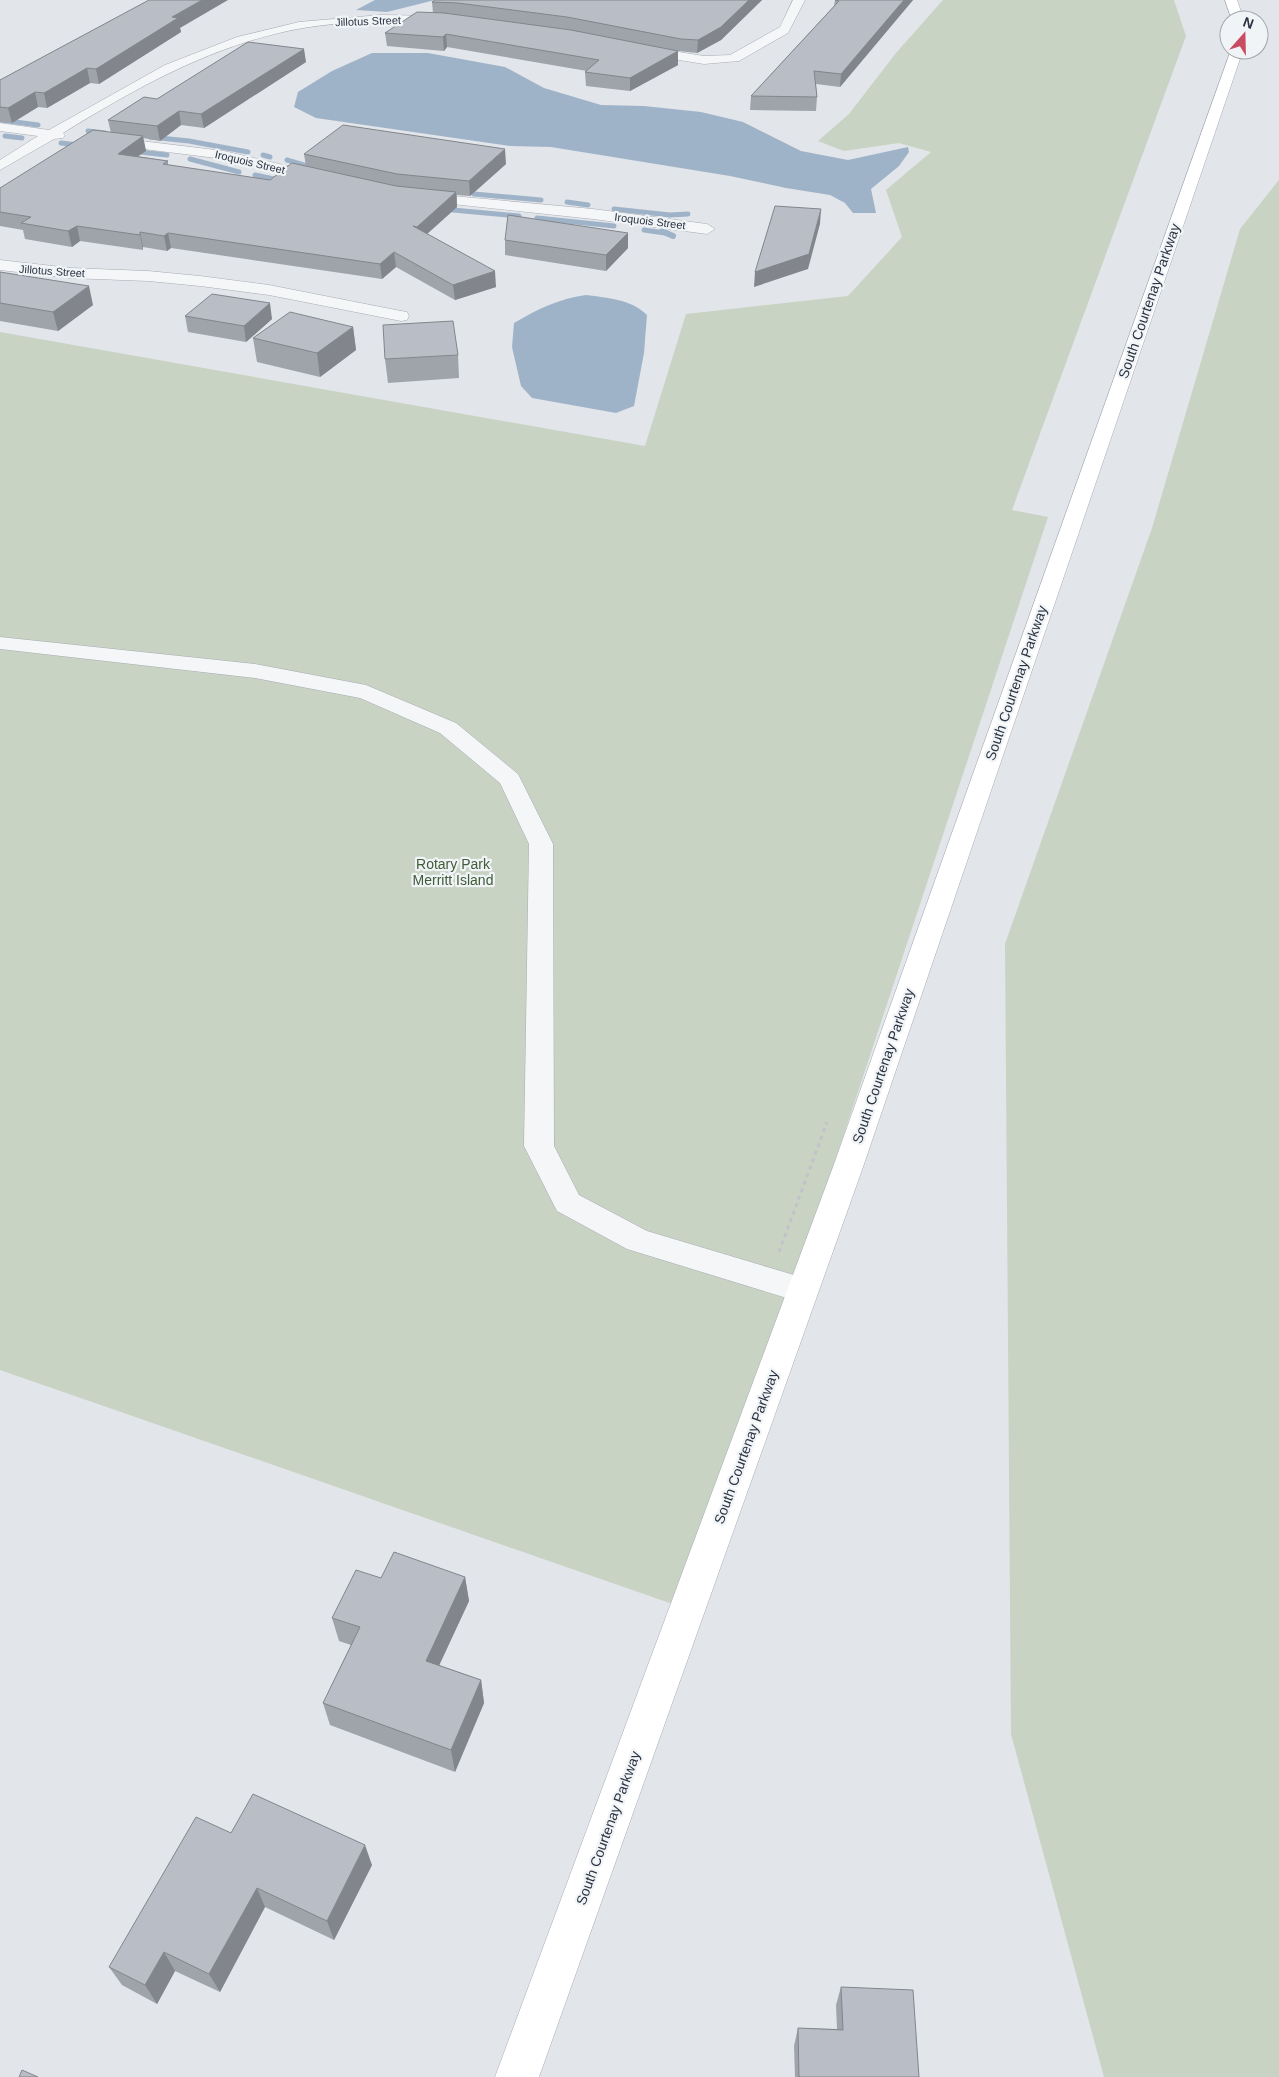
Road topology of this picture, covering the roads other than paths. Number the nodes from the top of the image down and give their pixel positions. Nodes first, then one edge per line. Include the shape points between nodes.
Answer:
1 (799, 0) edge
2 (458, 22) edge
3 (632, 48) edge
4 (1234, 60) edge
5 (0, 127) edge
6 (51, 134) junction
7 (70, 136) dead end
8 (90, 139) edge
9 (0, 166) edge
10 (331, 181) edge
11 (406, 196) edge
12 (707, 229) dead end
13 (0, 265) edge
14 (401, 316) dead end
15 (0, 643) edge
16 (803, 1290) junction
17 (517, 2077) edge

1 - 3 street via 784,30 734,58 704,60
2 - 6 street, Jillotus Street via 401,19 338,21 280,29 240,40 195,56
4 - 16 main road, South Courtenay Parkway
5 - 6 street
6 - 7 street
6 - 9 street, Jillotus Street
8 - 10 street, Iroquois Street via 207,152
11 - 12 street, Iroquois Street
13 - 14 street, Jillotus Street via 210,282
15 - 16 street via 255,672 366,692 448,728 510,779 542,844 539,1146 568,1203 638,1240
16 - 17 main road, South Courtenay Parkway

